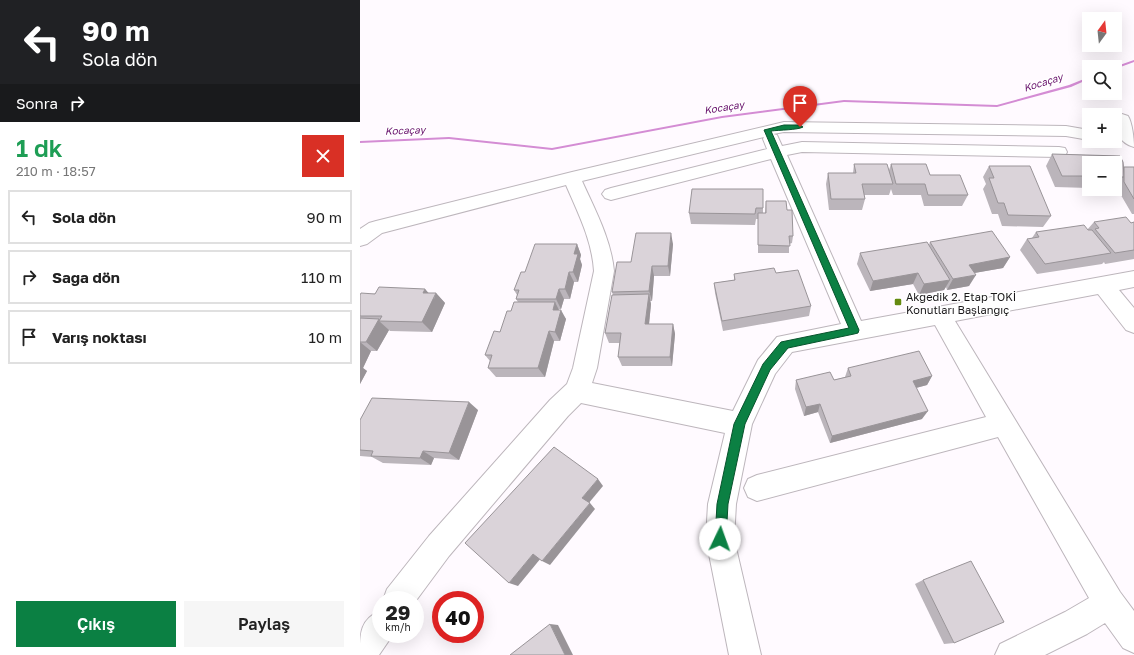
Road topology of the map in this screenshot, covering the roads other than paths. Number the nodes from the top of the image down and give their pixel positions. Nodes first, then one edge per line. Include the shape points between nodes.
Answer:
1 (1124, 117) edge
2 (1082, 128) edge
3 (768, 130) junction
4 (1066, 131) junction
5 (1082, 134) edge
6 (1134, 142) edge
7 (1122, 143) edge
8 (1134, 146) edge
9 (777, 152) junction
10 (1060, 152) dead end
11 (572, 178) junction
12 (610, 194) dead end
13 (360, 239) edge
14 (1134, 279) edge
15 (1103, 285) junction
16 (940, 315) junction
17 (1134, 324) edge
18 (854, 330) junction
19 (577, 391) junction
20 (740, 424) junction
21 (1003, 424) junction
22 (757, 488) dead end
23 (404, 591) edge
24 (1109, 602) junction
25 (372, 637) edge
26 (1134, 637) edge
27 (360, 655) edge
28 (745, 655) edge
29 (1011, 655) edge

1 - 6 street via 1121,126
2 - 4 street
3 - 4 street via 784,127
3 - 9 street
3 - 11 street
4 - 5 street
7 - 8 street
9 - 10 street via 802,147
9 - 12 street
9 - 18 street
11 - 13 street via 376,228
11 - 19 street via 604,260 585,368
14 - 15 street
15 - 16 street
15 - 17 street
16 - 18 street
16 - 21 street
18 - 20 street via 785,344 766,367
19 - 20 street
19 - 23 street via 439,546
20 - 28 street via 722,504 720,539
21 - 22 street
21 - 24 street
24 - 26 street
24 - 29 street via 1076,623
25 - 27 street

